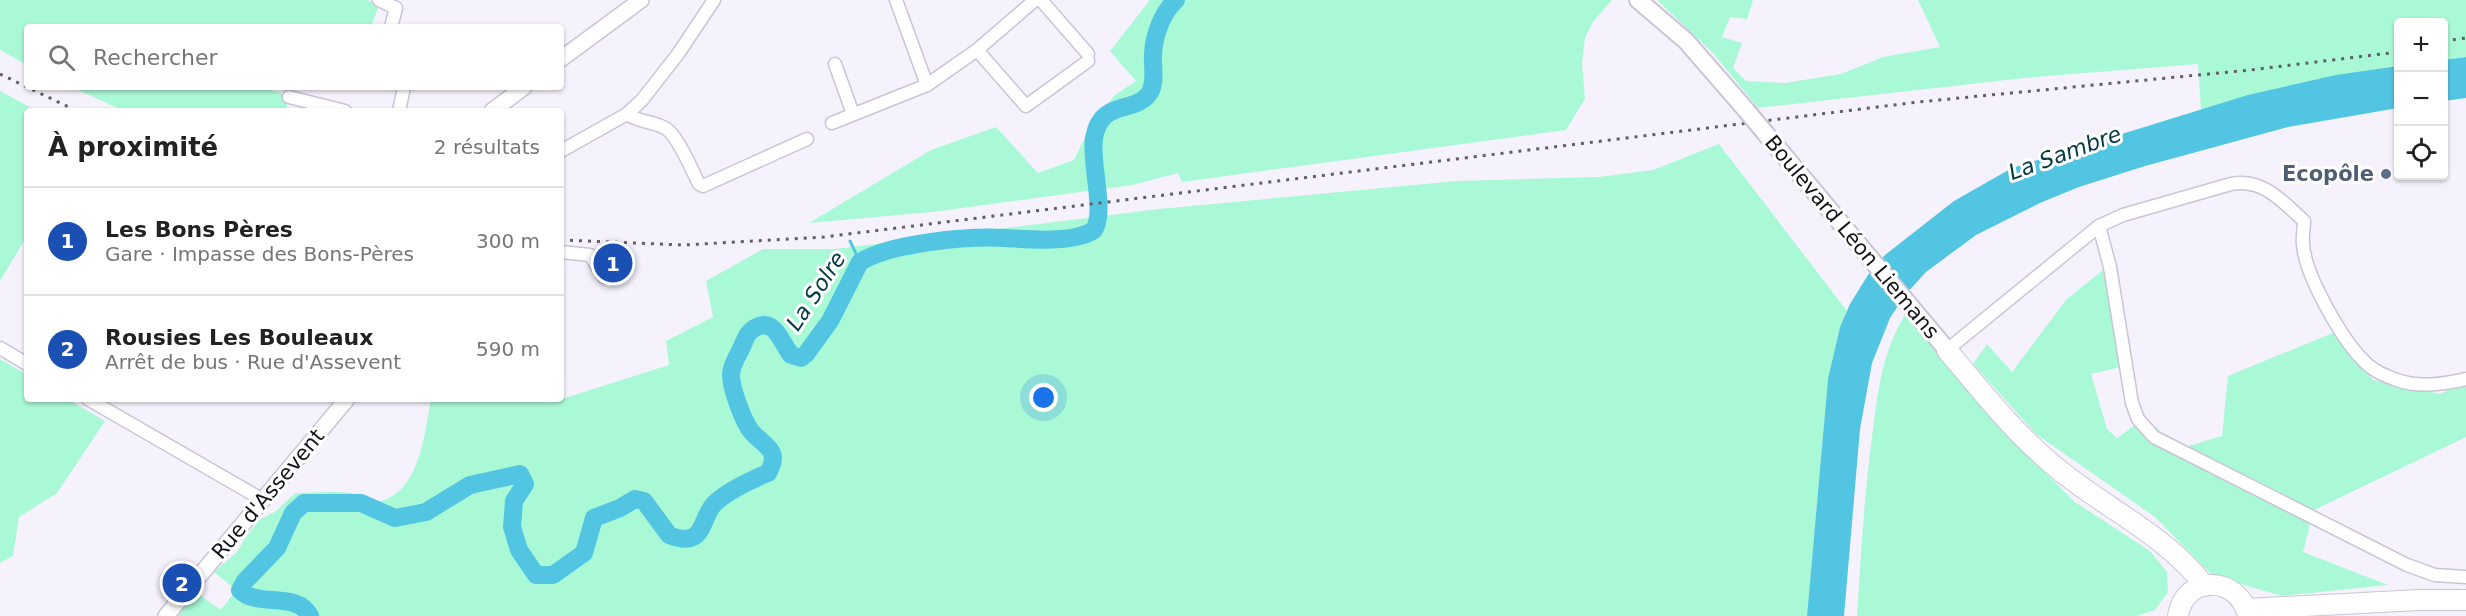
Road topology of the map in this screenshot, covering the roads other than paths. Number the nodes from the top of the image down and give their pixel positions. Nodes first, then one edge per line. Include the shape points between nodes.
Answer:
1 (378, 0) edge
2 (641, 0) edge
3 (714, 0) edge
4 (896, 0) edge
5 (1035, 0) edge
6 (1041, 0) edge
7 (1638, 0) edge
8 (392, 24) edge
9 (977, 50) junction
10 (564, 57) edge
11 (835, 64) dead end
12 (927, 85) junction
13 (403, 90) edge
14 (520, 90) edge
15 (289, 97) dead end
16 (333, 108) edge
17 (400, 108) edge
18 (496, 108) edge
19 (627, 114) junction
20 (853, 114) junction
21 (832, 123) dead end
22 (807, 139) dead end
23 (564, 149) edge
24 (2098, 226) junction
25 (564, 252) edge
26 (604, 277) dead end
27 (0, 348) edge
28 (1947, 350) junction
29 (24, 362) edge
30 (2466, 379) edge
31 (93, 402) edge
32 (345, 402) edge
33 (263, 500) junction
34 (2170, 549) junction
35 (2466, 577) edge
36 (2205, 586) junction
37 (2187, 596) junction
38 (2466, 600) edge
39 (2247, 613) edge
40 (166, 616) edge
41 (2178, 616) edge

1 - 8 street via 396,8
2 - 10 street
3 - 19 street via 658,81
4 - 12 street
5 - 9 street
6 - 9 street via 1088,58 1026,106
7 - 28 main road, Boulevard Léon Liemans, bridge via 1686,41
9 - 12 street
11 - 20 street
12 - 20 street
13 - 17 street
14 - 18 street
15 - 16 street
19 - 22 street via 636,121 665,127 703,186
19 - 23 street
20 - 21 street
24 - 28 street
24 - 30 street via 2123,214 2230,184 2262,186 2304,221 2302,245 2314,280 2341,334 2369,366 2414,384
24 - 35 street via 2110,267 2132,403 2154,438 2407,565 2436,574
25 - 26 street via 590,255
27 - 29 street
28 - 34 highway, Boulevard Léon Liemans via 2006,421 2066,475
31 - 33 street
32 - 33 street, Rue d'Assevent
33 - 40 street, Rue d'Assevent
34 - 36 highway, Boulevard Léon Liemans
34 - 37 highway
36 - 37 highway
36 - 39 highway via 2235,592
37 - 41 highway
38 - 39 highway

